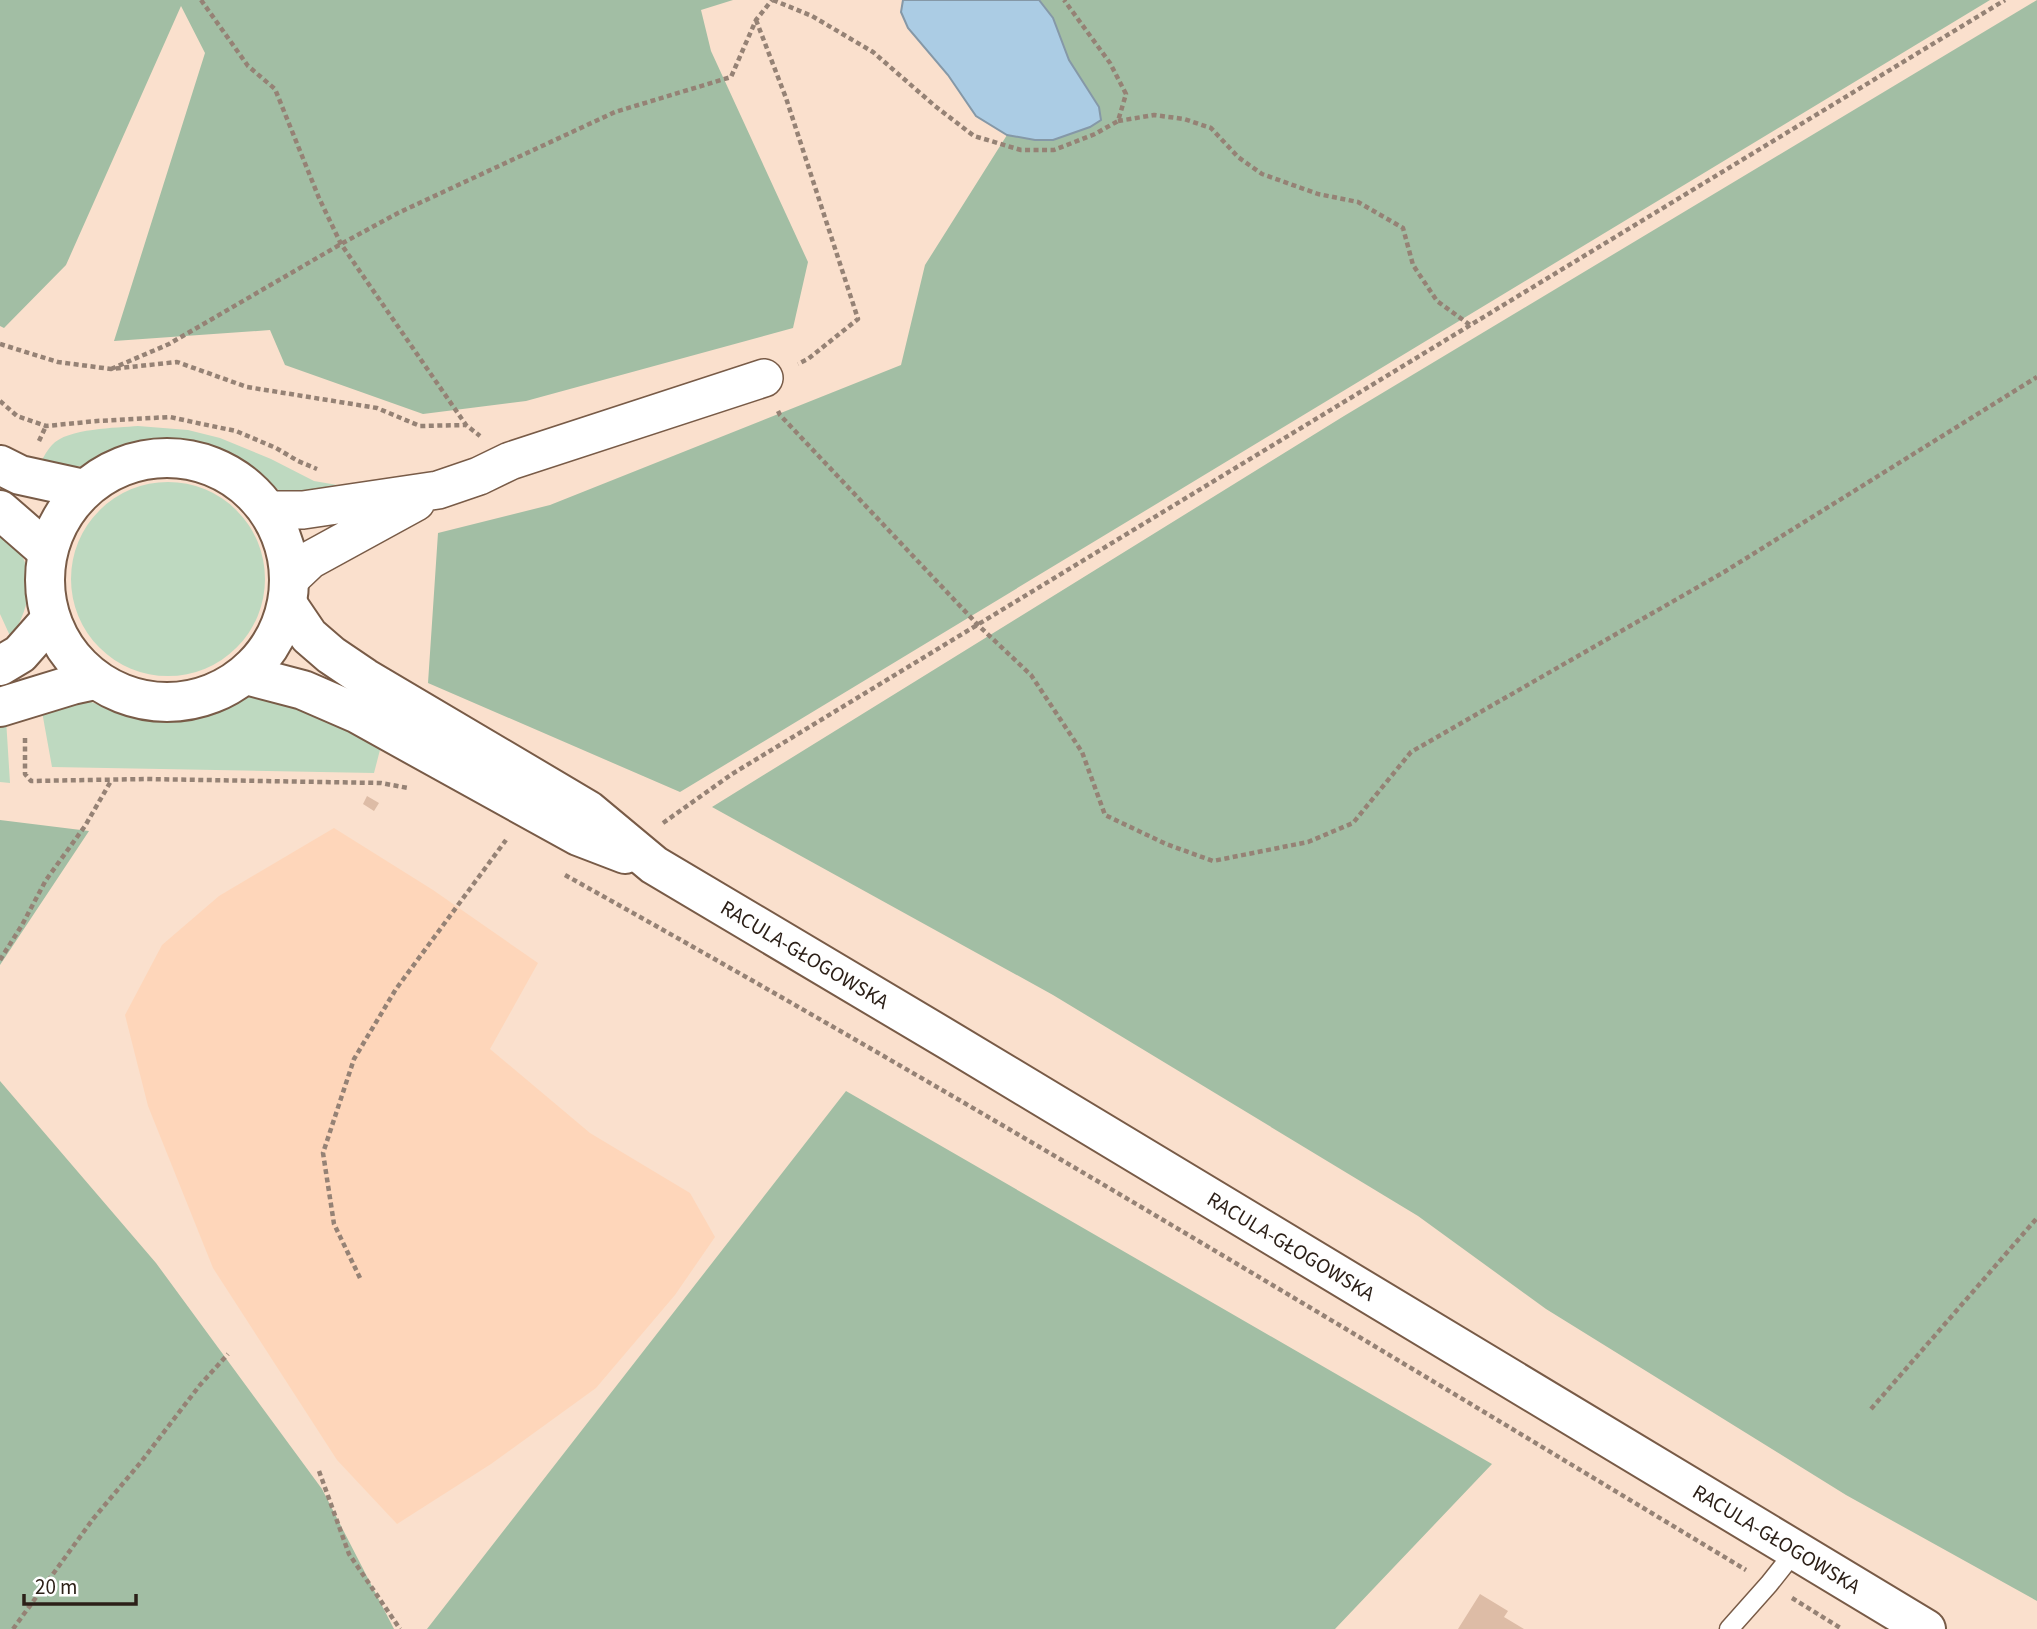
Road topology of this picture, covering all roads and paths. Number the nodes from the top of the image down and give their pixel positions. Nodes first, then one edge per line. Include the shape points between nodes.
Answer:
1 (201, 0) edge
2 (772, 0) edge
3 (1064, 0) edge
4 (2005, 0) edge
5 (757, 20) junction
6 (1118, 121) junction
7 (341, 244) junction
8 (1470, 325) junction
9 (0, 344) edge
10 (111, 369) junction
11 (2037, 377) edge
12 (764, 379) junction
13 (0, 401) edge
14 (466, 425) junction
15 (510, 461) junction
16 (0, 465) edge
17 (322, 470) dead end
18 (84, 489) junction
19 (438, 490) junction
20 (0, 510) edge
21 (268, 510) junction
22 (47, 551) junction
23 (289, 592) junction
24 (50, 620) junction
25 (978, 625) junction
26 (0, 666) edge
27 (246, 675) junction
28 (95, 680) junction
29 (9, 705) edge
30 (111, 781) junction
31 (412, 789) dead end
32 (530, 809) junction
33 (496, 835) dead end
34 (506, 841) junction
35 (643, 856) junction
36 (564, 874) dead end
37 (0, 960) edge
38 (2037, 1218) edge
39 (360, 1278) dead end
40 (228, 1354) dead end
41 (1871, 1409) dead end
42 (319, 1471) dead end
43 (1796, 1550) junction
44 (1769, 1584) junction
45 (13, 1629) edge
46 (400, 1629) edge
47 (1729, 1629) edge
48 (1842, 1629) edge
49 (1926, 1629) edge

1 - 7 path via 248,66 275,89
2 - 5 path
2 - 6 path via 812,16 873,52 974,136 1021,150 1054,150
3 - 6 path via 1110,63 1126,94
4 - 8 path
5 - 7 path via 731,76 615,112
5 - 12 path via 858,319 808,359
6 - 8 path via 1154,115 1210,128 1262,174 1318,194 1358,202 1403,228 1413,265 1437,300
7 - 10 path via 169,344
7 - 14 path
8 - 25 path
9 - 10 path via 58,362
10 - 14 path via 177,362 247,387 377,408 420,426
11 - 25 path via 1724,572 1410,752 1353,823 1308,842 1213,861 1105,815 1082,752 1031,676
12 - 15 street
12 - 25 path via 780,415
13 - 17 path via 17,416 46,426 170,417 236,431
14 - 15 path
15 - 19 street
16 - 18 main road via 20,475
18 - 21 main road via 113,470 147,459 183,458 218,468 248,487
18 - 22 main road via 61,517
19 - 21 street via 303,510
19 - 23 street via 310,560
20 - 22 main road
21 - 23 main road via 284,539
22 - 24 main road via 44,593
23 - 27 main road via 277,637
23 - 35 main road, RACULA-GŁOGOWSKA via 309,636 331,655 588,810
24 - 26 main road via 20,654
24 - 28 main road via 74,661
25 - 35 path via 732,775
27 - 28 main road via 204,698 175,703 117,693
27 - 32 main road, RACULA-GŁOGOWSKA via 293,687 356,713
28 - 29 main road
29 - 30 path via 24,719 25,775 31,781
30 - 31 path via 381,783
30 - 37 path
32 - 34 path
32 - 35 main road, RACULA-GŁOGOWSKA via 578,836
33 - 34 path
34 - 39 path via 396,989 354,1059 323,1153 334,1224
35 - 43 main road, RACULA-GŁOGOWSKA
36 - 44 path via 828,1023
38 - 41 path
40 - 45 path via 93,1519
42 - 46 path via 349,1554
43 - 44 lane
43 - 49 main road, RACULA-GŁOGOWSKA
44 - 47 lane
44 - 48 path

